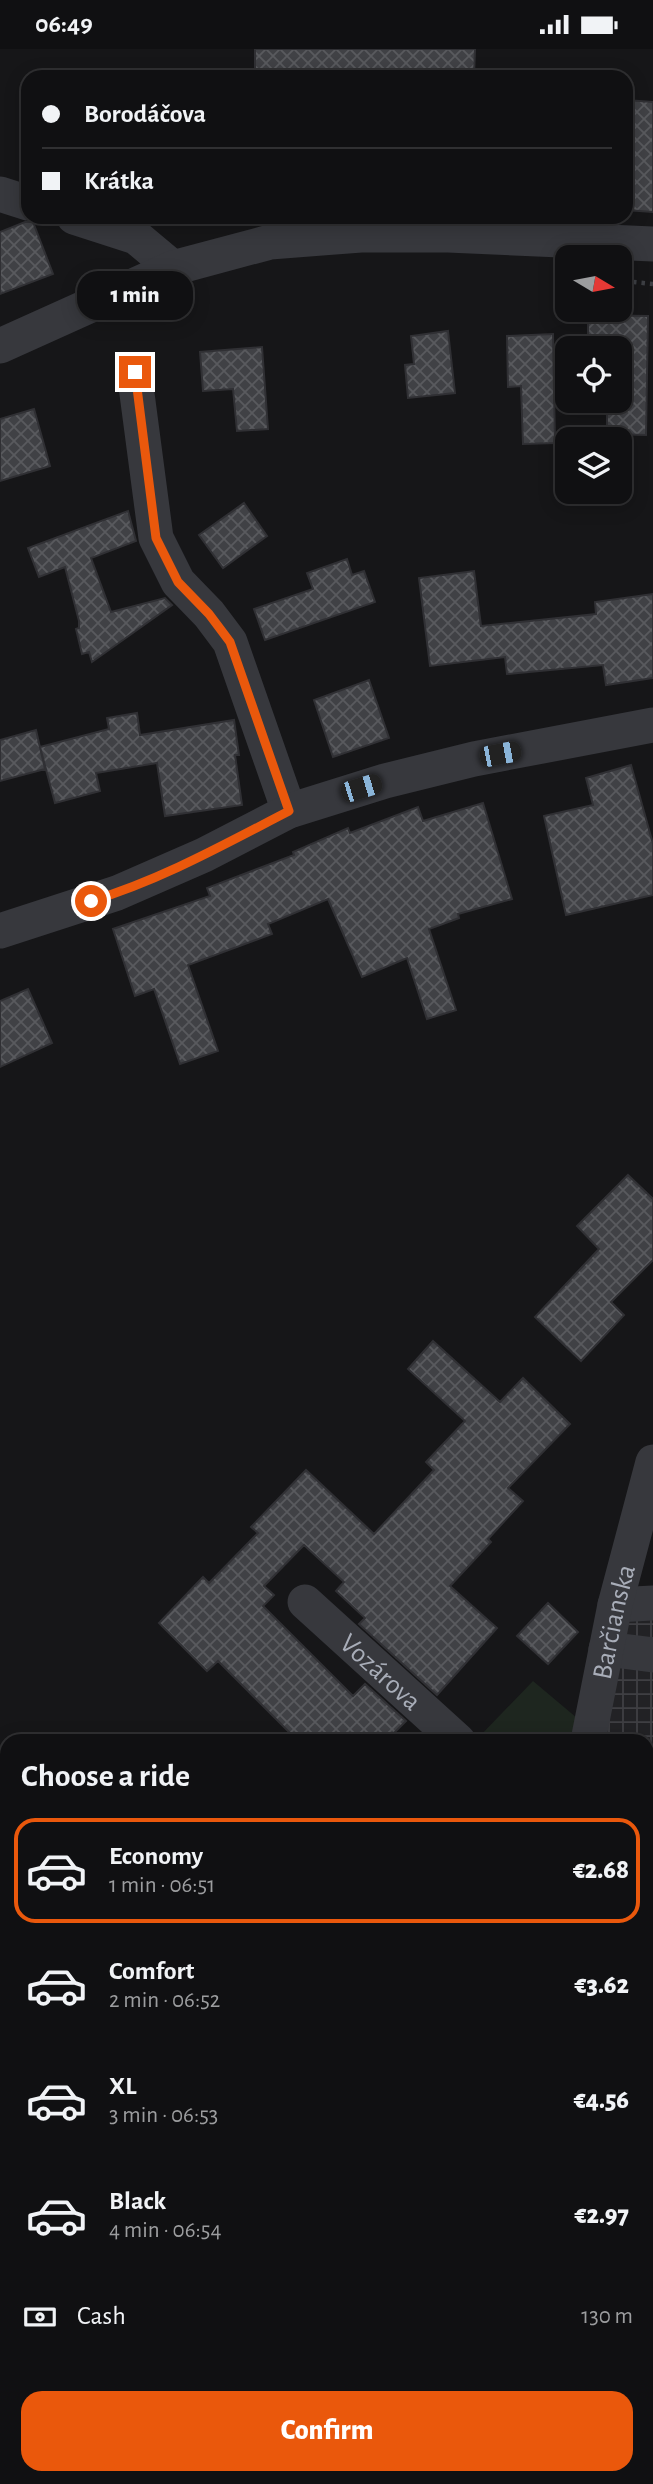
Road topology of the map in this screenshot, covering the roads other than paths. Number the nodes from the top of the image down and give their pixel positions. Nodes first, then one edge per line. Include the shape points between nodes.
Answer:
1 (0, 194) edge
2 (21, 201) edge
3 (96, 224) edge
4 (653, 244) edge
5 (173, 268) junction
6 (0, 346) edge
7 (135, 372) dead end
8 (653, 725) edge
9 (289, 811) junction
10 (0, 931) edge
11 (653, 1462) edge
12 (305, 1602) dead end
13 (653, 1602) edge
14 (615, 1605) junction
15 (606, 1649) junction
16 (653, 1655) edge
17 (450, 1734) edge
18 (589, 1734) edge

1 - 2 street
3 - 5 street via 136,237
4 - 5 street via 361,235 270,242
5 - 6 street
7 - 9 street via 156,538 178,582 230,642
8 - 9 street via 474,759
9 - 10 street via 117,893
11 - 14 street, Barčianska
12 - 17 street, Vozárova
13 - 14 street
14 - 15 street, Barčianska
15 - 16 street
15 - 18 street, Barčianska

